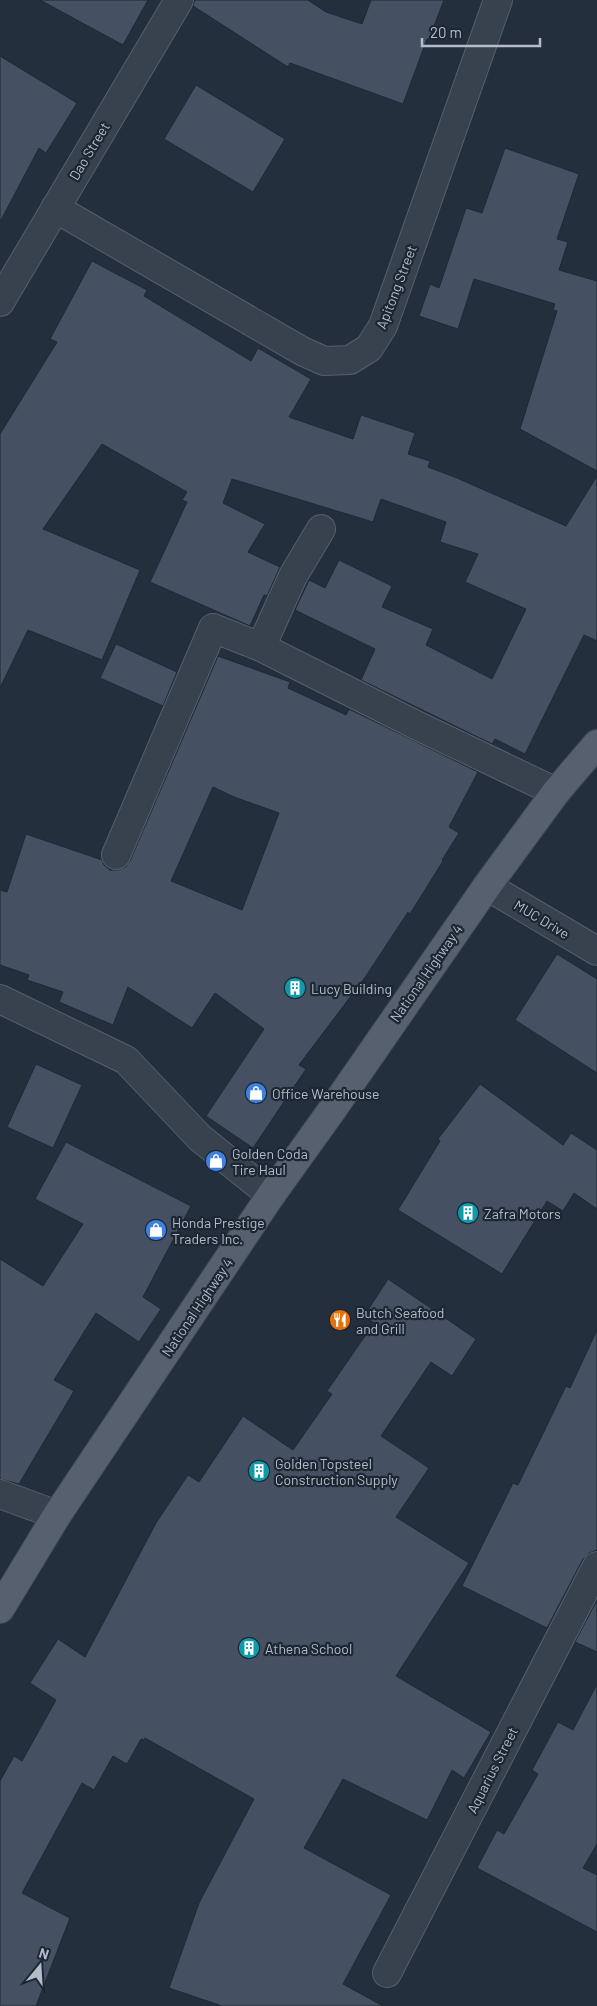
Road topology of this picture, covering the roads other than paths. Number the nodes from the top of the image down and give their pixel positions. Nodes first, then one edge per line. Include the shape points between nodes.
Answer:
1 (179, 0) edge
2 (498, 0) edge
3 (55, 208) junction
4 (0, 302) edge
5 (321, 529) dead end
6 (261, 647) junction
7 (597, 744) edge
8 (556, 792) junction
9 (116, 855) dead end
10 (487, 886) junction
11 (597, 951) edge
12 (0, 999) edge
13 (271, 1195) junction
14 (0, 1494) edge
15 (56, 1516) junction
16 (597, 1566) edge
17 (0, 1609) edge
18 (387, 1973) dead end

1 - 3 street, Dao Street
2 - 3 street, Apitong Street via 383,326 369,348 350,360 324,361 302,351
3 - 4 street, Dao Street
5 - 6 street via 293,576
6 - 8 street
6 - 9 street via 213,628
7 - 8 main road, National Highway 4
8 - 10 main road, National Highway 4
10 - 11 street, MUC Drive
10 - 13 main road, National Highway 4
12 - 13 street via 126,1060 200,1138
13 - 15 main road, National Highway 4
14 - 15 street
15 - 17 main road, National Highway 4
16 - 18 street, Aquarius Street

